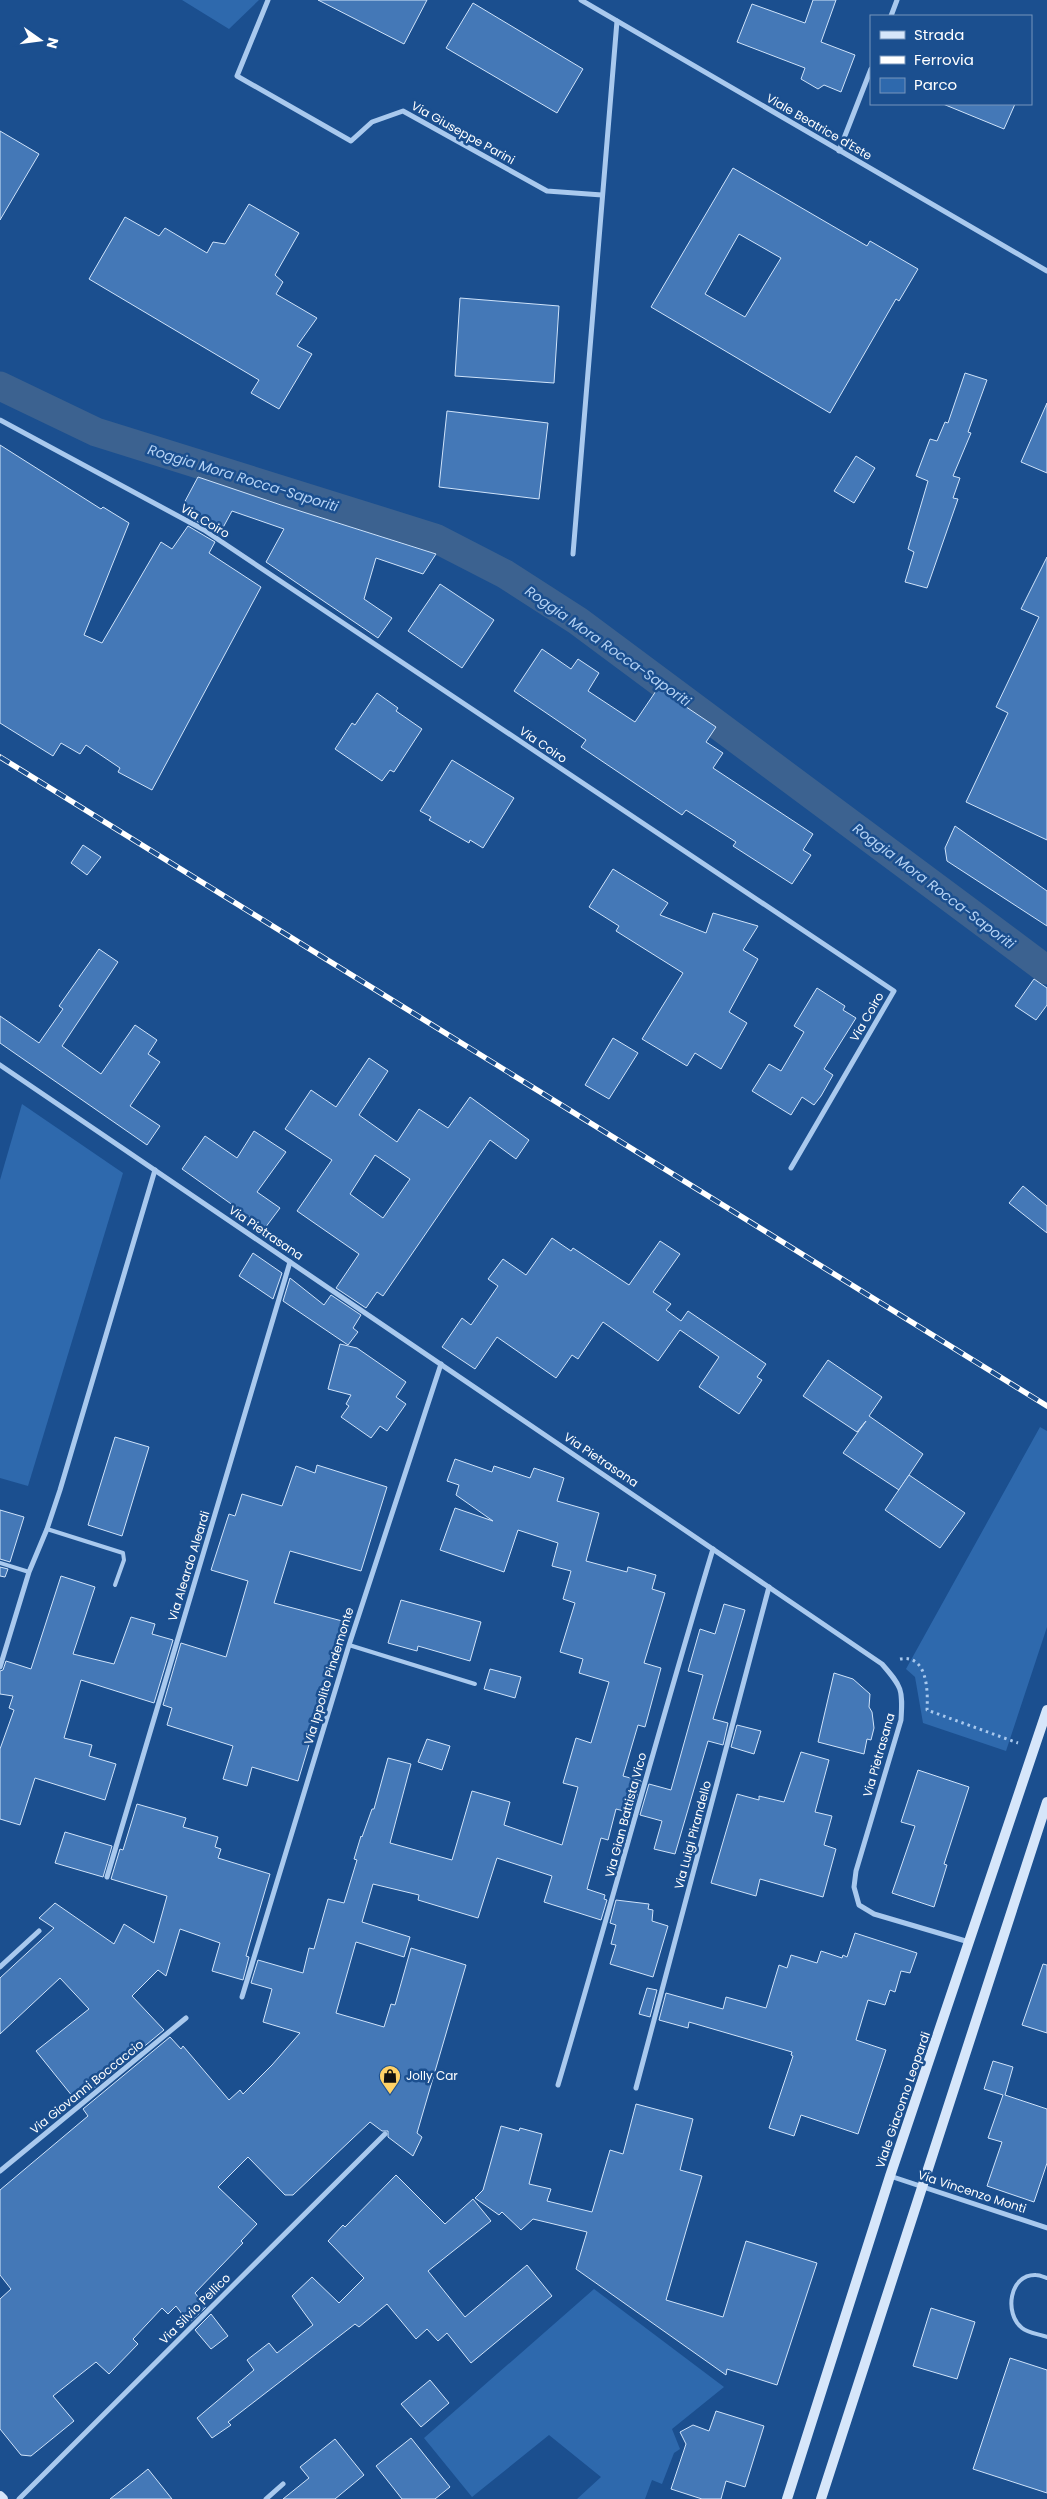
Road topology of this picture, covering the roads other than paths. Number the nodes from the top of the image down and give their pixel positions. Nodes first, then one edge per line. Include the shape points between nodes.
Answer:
1 (268, 0) edge
2 (581, 0) edge
3 (897, 0) edge
4 (891, 15) edge
5 (617, 21) junction
6 (870, 72) edge
7 (839, 151) junction
8 (602, 195) junction
9 (1047, 271) edge
10 (0, 420) edge
11 (573, 554) dead end
12 (0, 1065) edge
13 (791, 1168) dead end
14 (155, 1170) junction
15 (290, 1262) junction
16 (441, 1364) junction
17 (47, 1529) junction
18 (713, 1549) junction
19 (0, 1563) edge
20 (29, 1572) junction
21 (115, 1585) dead end
22 (770, 1587) junction
23 (349, 1645) junction
24 (0, 1667) edge
25 (475, 1684) dead end
26 (1047, 1710) edge
27 (1047, 1802) edge
28 (107, 1877) dead end
29 (39, 1931) dead end
30 (969, 1942) junction
31 (0, 1967) edge
32 (242, 1997) dead end
33 (186, 2018) dead end
34 (558, 2086) dead end
35 (636, 2088) dead end
36 (384, 2134) dead end
37 (0, 2171) edge
38 (890, 2176) junction
39 (922, 2186) junction
40 (1047, 2228) edge
41 (1047, 2278) edge
42 (1047, 2337) edge
43 (283, 2484) dead end
44 (0, 2496) edge
45 (3, 2499) edge
46 (19, 2499) edge
47 (266, 2499) edge
48 (787, 2499) edge
49 (821, 2499) edge

1 - 8 street, Via Giuseppe Parini via 238,76 351,141 372,122 403,111 547,191
2 - 5 street, Viale Beatrice d'Este
3 - 4 street
5 - 7 street, Viale Beatrice d'Este
5 - 8 street
6 - 7 street
7 - 9 street, Viale Beatrice d'Este
8 - 11 street
10 - 13 street, Via Coiro via 204,530 894,990
12 - 14 street, Via Pietrasana
14 - 15 street, Via Pietrasana
14 - 17 street
15 - 16 street, Via Pietrasana
15 - 28 street, Via Aleardo Aleardi
16 - 18 street, Via Pietrasana
16 - 23 street, Via Ippolito Pindemonte
17 - 20 street
17 - 21 lane via 122,1553 124,1560
18 - 22 street, Via Pietrasana
18 - 34 street, Via Gian Battista Vico
19 - 20 lane
20 - 24 street
22 - 30 street, Via Pietrasana via 882,1664 900,1684 903,1700 901,1720 856,1871 854,1887 858,1905 874,1914
22 - 35 street, Via Luigi Pirandello
23 - 25 lane
23 - 32 street, Via Ippolito Pindemonte
26 - 30 main road, Viale Giacomo Leopardi
27 - 39 main road
29 - 31 street
30 - 38 main road, Viale Giacomo Leopardi
33 - 37 street, Via Giovanni Boccaccio
36 - 46 street, Via Silvio Pellico
38 - 39 street, Via Vincenzo Monti
38 - 48 main road, Viale Giacomo Leopardi
39 - 40 street, Via Vincenzo Monti
39 - 49 main road
41 - 42 lane via 1036,2274 1026,2278 1018,2284 1010,2303 1011,2313 1019,2326
43 - 47 street
44 - 45 main road

